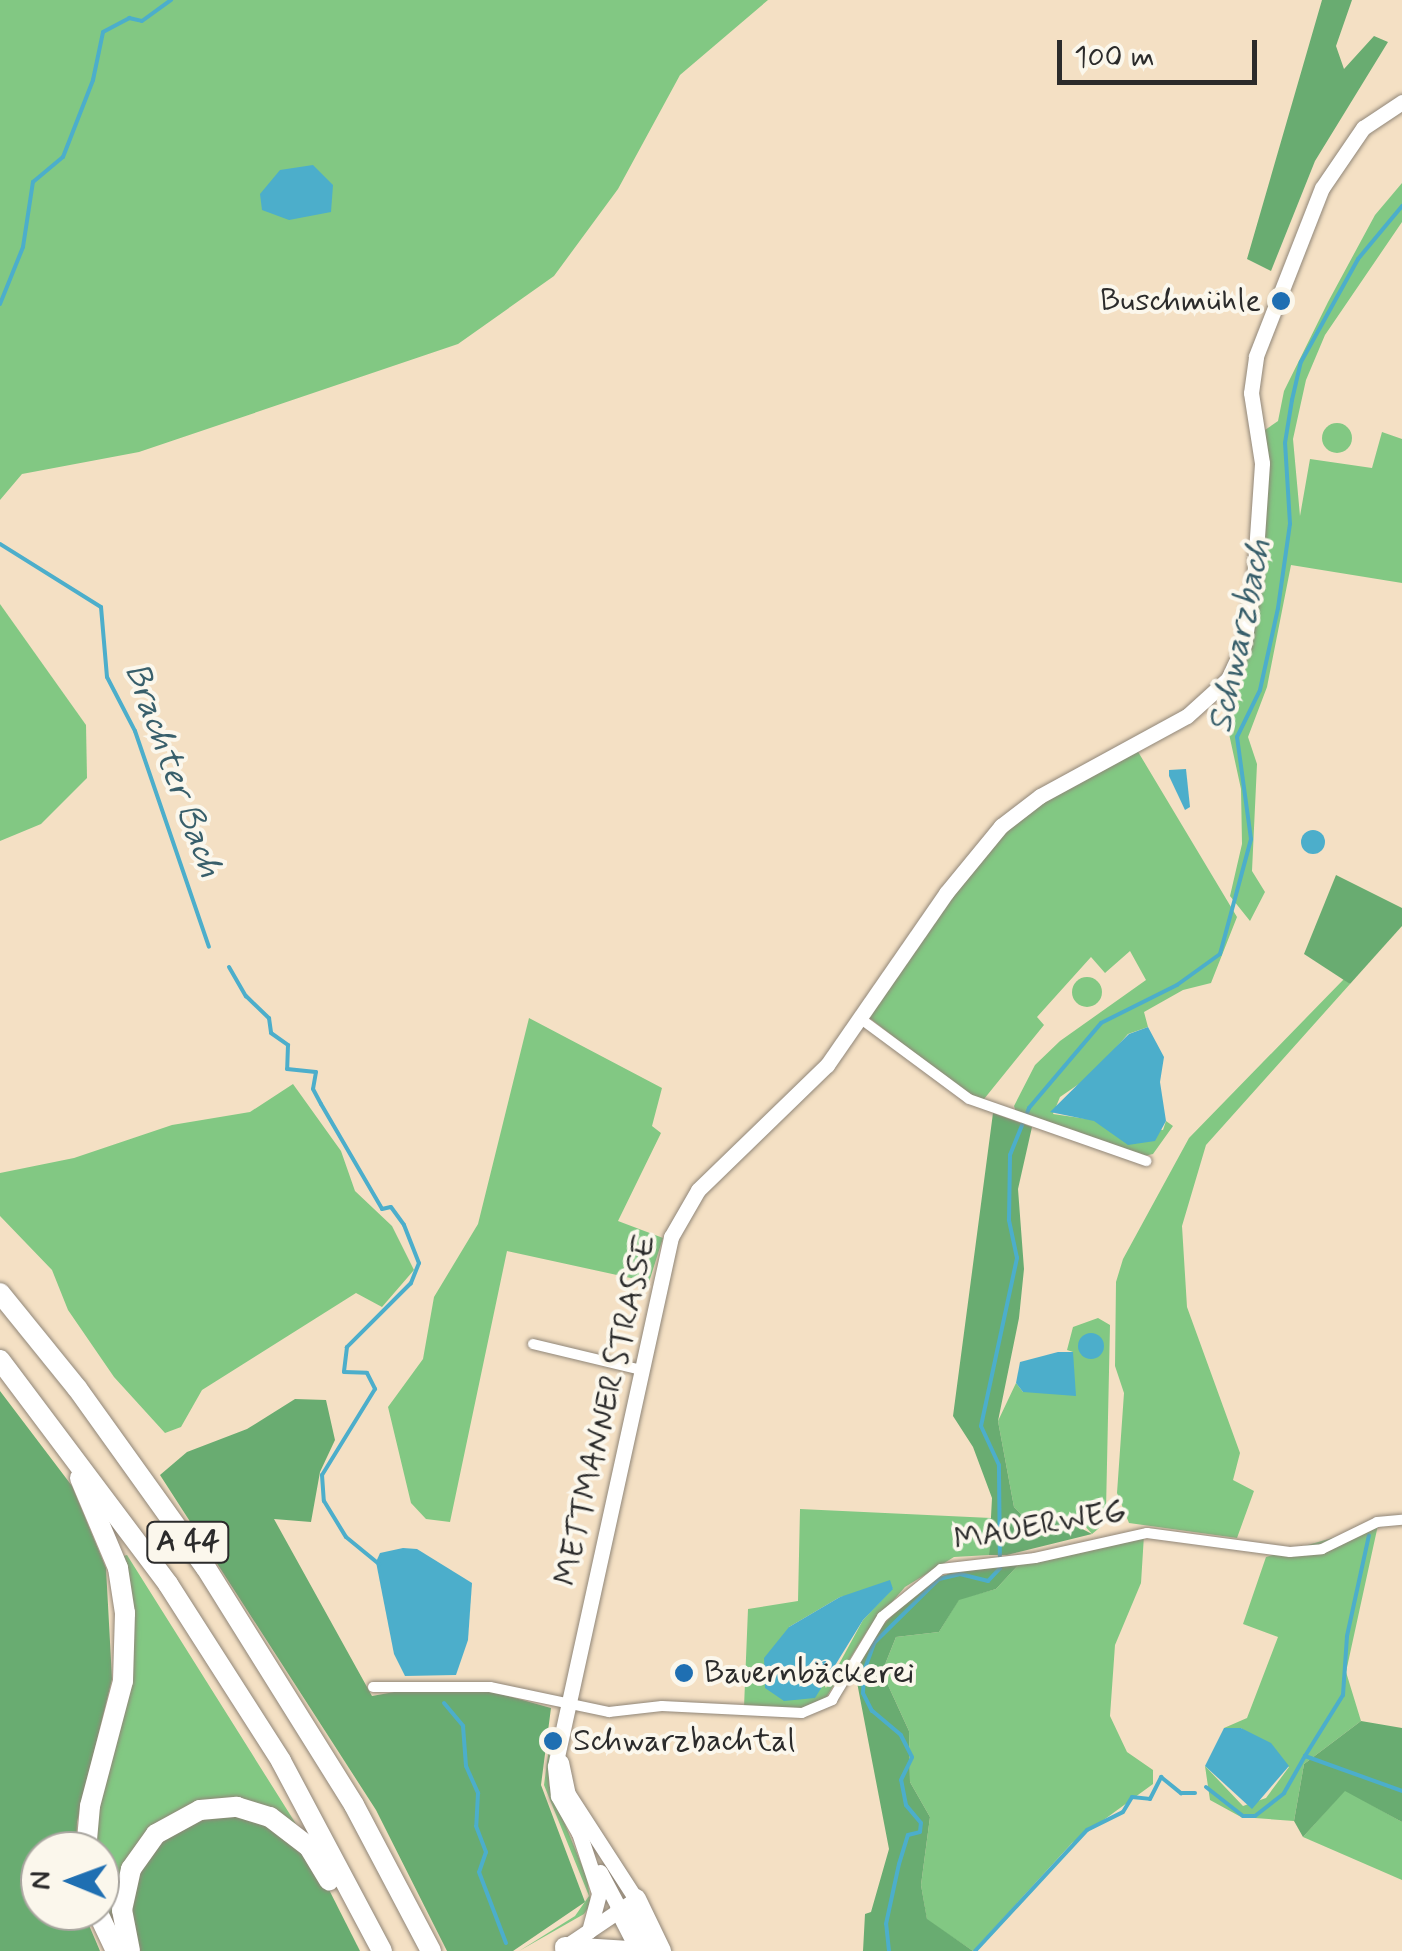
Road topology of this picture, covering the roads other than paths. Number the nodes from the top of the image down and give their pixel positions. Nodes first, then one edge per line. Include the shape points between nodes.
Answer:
1 (1402, 102) edge
2 (861, 1019) junction
3 (1146, 1161) dead end
4 (0, 1294) edge
5 (533, 1344) dead end
6 (0, 1360) edge
7 (637, 1369) junction
8 (54, 1427) junction
9 (1402, 1520) edge
10 (373, 1687) dead end
11 (568, 1706) junction
12 (559, 1748) junction
13 (88, 1831) edge
14 (579, 1833) junction
15 (628, 1905) junction
16 (589, 1931) junction
17 (562, 1949) edge
18 (130, 1951) edge
19 (368, 1951) edge
20 (382, 1951) edge
21 (431, 1951) edge
22 (630, 1951) edge
23 (642, 1951) edge
24 (661, 1951) edge

1 - 2 main road, METTMANNER STRASSE via 1363,128 1322,188 1256,356 1251,394 1260,500 1252,605 1237,664 1187,716 1040,796 1001,826 946,892
2 - 3 street via 947,1085 1016,1119
2 - 7 main road, METTMANNER STRASSE via 827,1065 747,1138 688,1206 665,1254
4 - 21 highway, A 44 via 78,1388 206,1568 354,1805
5 - 7 street
6 - 8 highway, A 44
7 - 11 main road, METTMANNER STRASSE
8 - 13 highway via 102,1524 126,1613 123,1681
8 - 20 highway, A 44 via 168,1584 281,1761
9 - 11 street, MAUERWEG via 1377,1522 1322,1550 1290,1552 1147,1532 941,1569 907,1592 870,1632 841,1690 810,1711 662,1706 609,1712
10 - 11 street via 490,1688
11 - 12 main road, METTMANNER STRASSE
12 - 14 main road, METTMANNER STRASSE via 554,1782
12 - 15 main road, METTMANNER STRASSE via 568,1794
14 - 15 main road
14 - 16 main road, METTMANNER STRASSE via 599,1893
15 - 16 main road
15 - 23 highway
15 - 24 highway
16 - 17 main road
17 - 22 highway
18 - 19 highway via 123,1896 137,1859 170,1824 219,1806 270,1817 298,1836 320,1862

